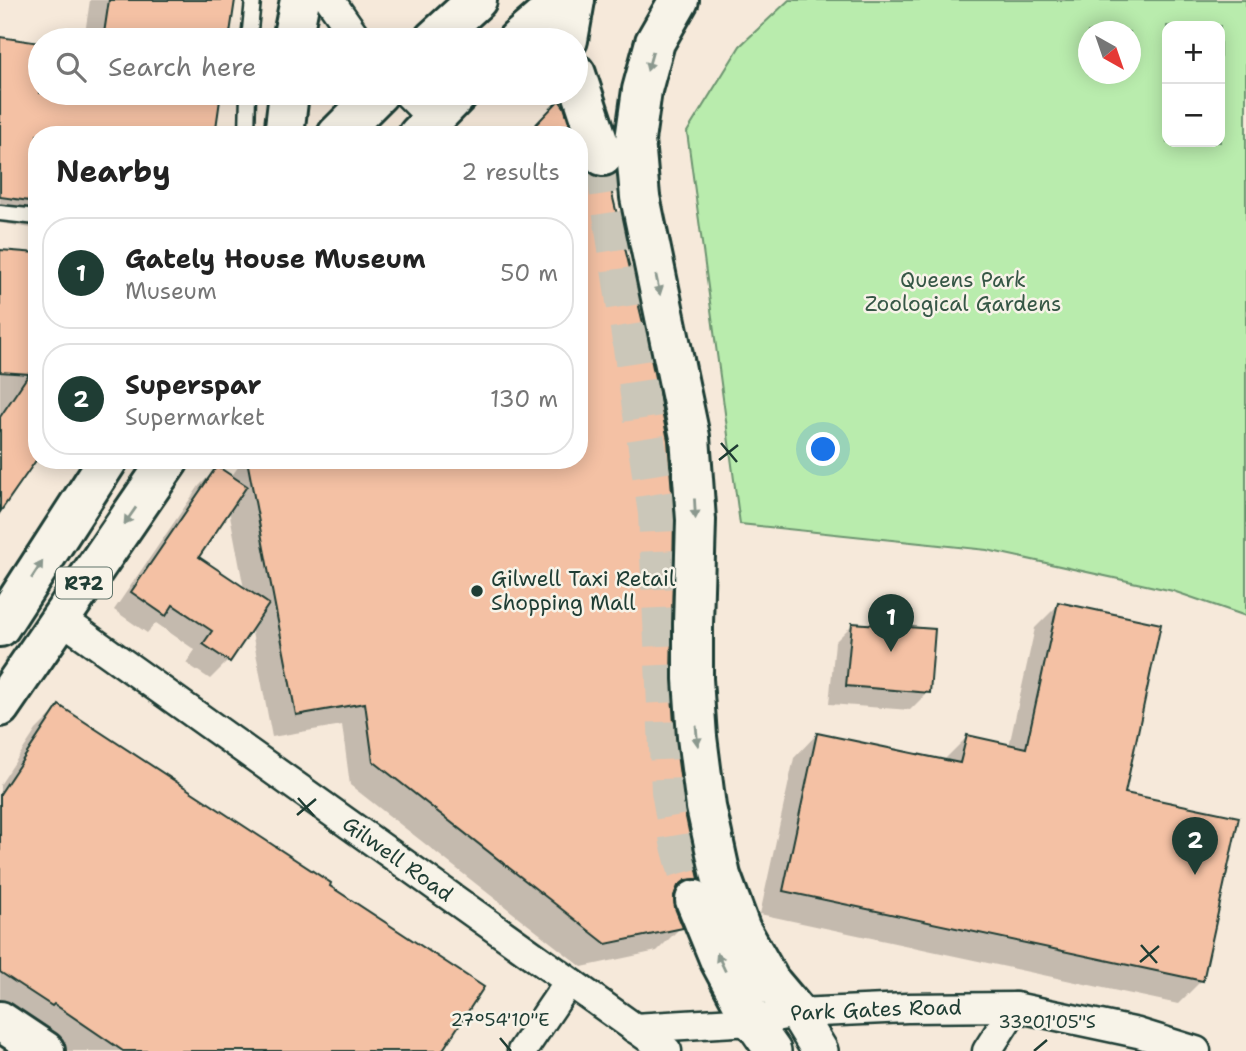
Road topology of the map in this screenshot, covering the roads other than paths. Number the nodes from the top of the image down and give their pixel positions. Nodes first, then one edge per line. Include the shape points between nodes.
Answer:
1 (253, 0) edge
2 (300, 0) edge
3 (330, 0) edge
4 (477, 0) edge
5 (679, 0) edge
6 (250, 28) edge
7 (294, 28) edge
8 (350, 28) edge
9 (446, 28) edge
10 (248, 105) edge
11 (288, 105) edge
12 (367, 105) edge
13 (586, 105) edge
14 (247, 126) edge
15 (285, 126) edge
16 (346, 126) edge
17 (603, 156) tunnel mouth
18 (0, 213) edge
19 (28, 216) edge
20 (102, 469) edge
21 (163, 469) edge
22 (60, 618) junction
23 (0, 627) edge
24 (0, 707) edge
25 (695, 900) tunnel mouth
26 (568, 983) junction
27 (1015, 1006) junction
28 (797, 1013) junction
29 (0, 1021) edge
30 (634, 1028) junction
31 (762, 1036) edge
32 (45, 1051) edge
33 (522, 1051) edge
34 (667, 1051) edge
35 (820, 1051) edge
36 (988, 1051) edge
37 (1196, 1051) edge

1 - 6 lane
2 - 7 main road
3 - 8 street
4 - 9 main road
5 -> 28 main road via 656,42 642,90 635,140 640,197 690,437 696,520 693,638 697,737 721,876 741,930 770,981
10 - 14 lane
11 - 15 main road
12 - 16 main road
13 - 17 main road
18 - 19 lane
23 -> 20 main road, R72
21 -> 22 main road, R72
22 - 24 main road, R72
22 - 26 street, Gilwell Road
31 -> 25 main road via 720,961
26 - 30 street, Gilwell Road
26 - 33 street
27 - 28 street, Park Gates Road
27 - 36 street
27 - 37 street, Park Gates Road
28 - 31 street, Park Gates Road
28 - 35 street
29 - 32 main road
30 - 31 street, Park Gates Road
30 - 34 street, Gilwell Road

